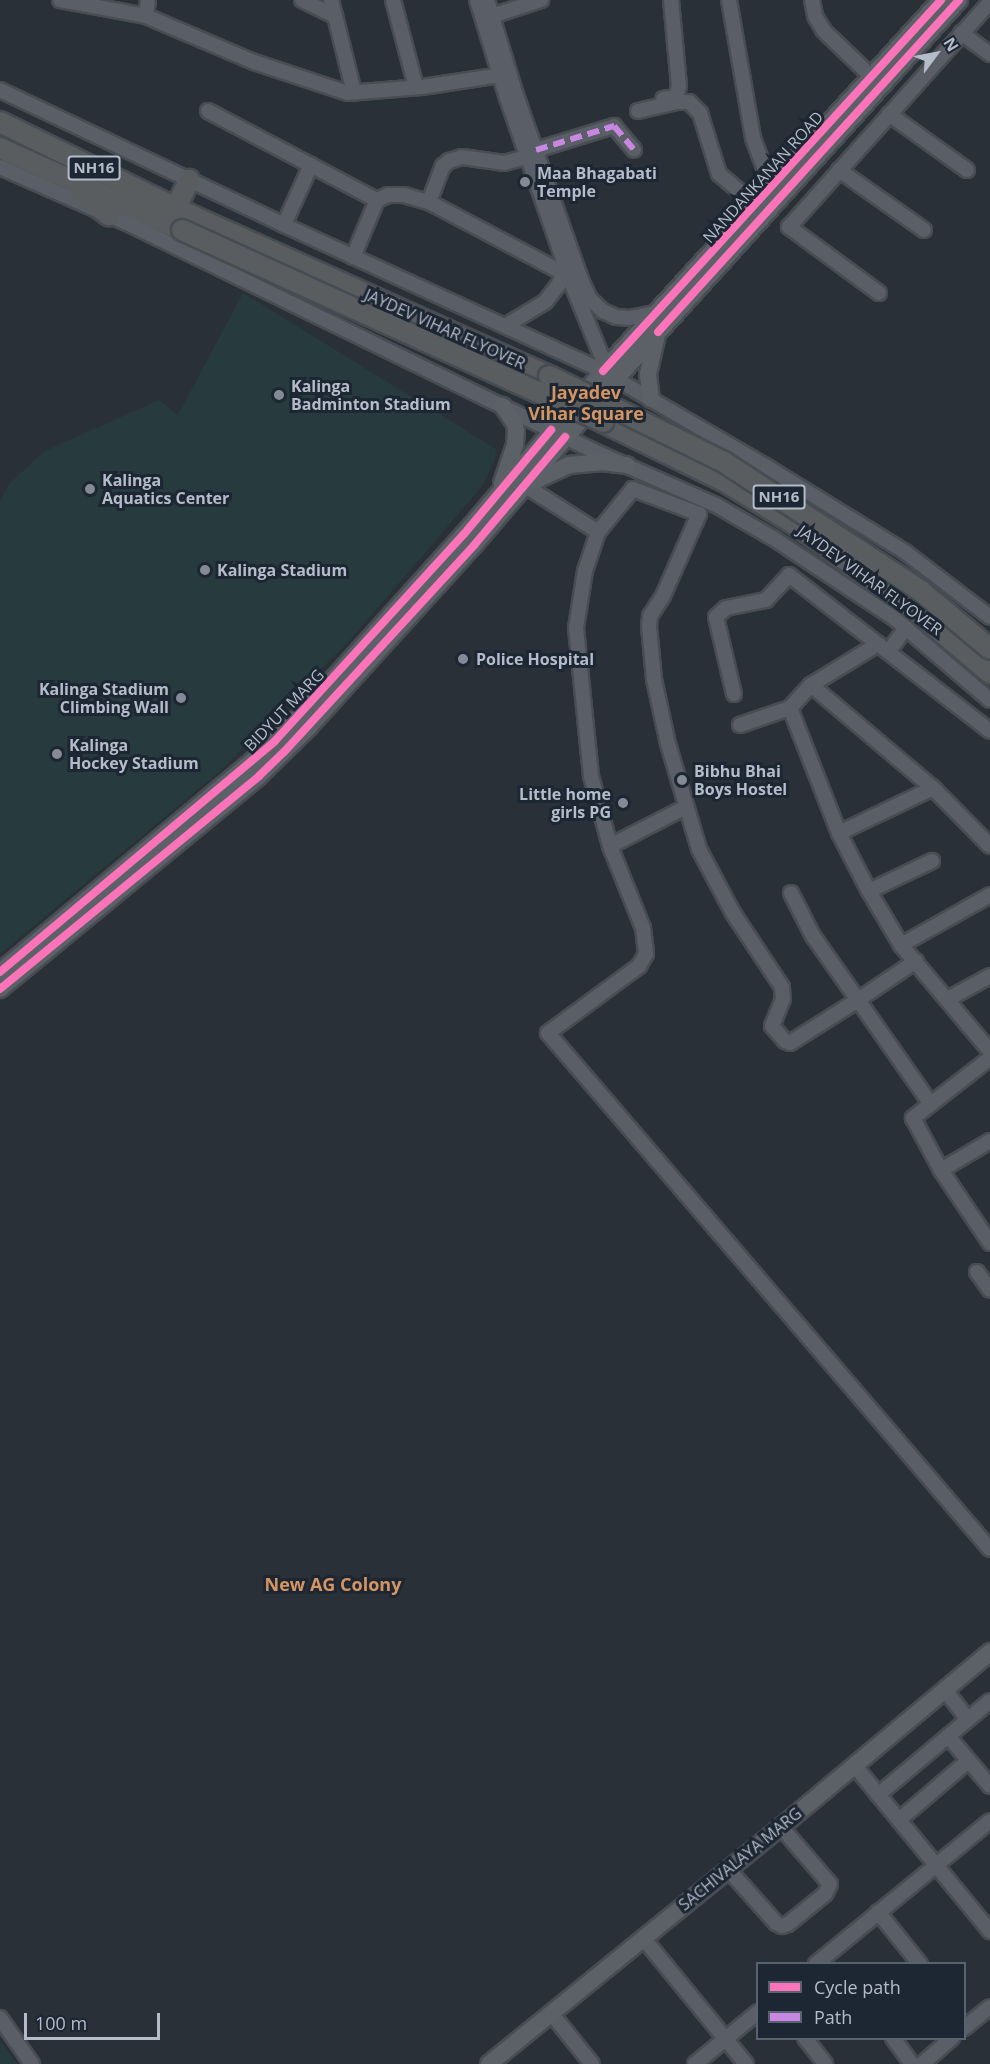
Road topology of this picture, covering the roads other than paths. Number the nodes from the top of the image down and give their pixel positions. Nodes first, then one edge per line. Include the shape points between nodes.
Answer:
1 (60, 0) edge
2 (148, 0) edge
3 (302, 0) edge
4 (331, 0) edge
5 (393, 0) edge
6 (477, 0) edge
7 (487, 0) edge
8 (541, 0) edge
9 (671, 0) edge
10 (729, 0) edge
11 (812, 0) edge
12 (941, 0) edge
13 (959, 0) edge
14 (990, 2) edge
15 (146, 16) junction
16 (335, 16) junction
17 (492, 16) junction
18 (961, 33) junction
19 (990, 54) edge
20 (500, 75) junction
21 (873, 77) junction
22 (416, 87) junction
23 (0, 90) edge
24 (354, 92) junction
25 (652, 101) dead end
26 (208, 111) dead end
27 (638, 111) dead end
28 (889, 114) junction
29 (0, 122) edge
30 (0, 148) edge
31 (634, 150) dead end
32 (532, 154) junction
33 (311, 165) junction
34 (0, 167) edge
35 (838, 170) junction
36 (967, 170) dead end
37 (59, 176) junction
38 (189, 180) junction
39 (772, 189) junction
40 (377, 200) junction
41 (429, 202) junction
42 (762, 208) junction
43 (109, 215) junction
44 (182, 217) junction
45 (284, 225) junction
46 (789, 227) junction
47 (924, 230) dead end
48 (353, 257) junction
49 (564, 269) junction
50 (879, 293) dead end
51 (659, 312) junction
52 (505, 326) junction
53 (658, 332) junction
54 (608, 372) junction
55 (651, 399) junction
56 (502, 406) junction
57 (558, 434) junction
58 (627, 465) junction
59 (524, 485) junction
60 (499, 492) junction
61 (598, 532) junction
62 (825, 571) junction
63 (812, 593) junction
64 (990, 618) edge
65 (906, 628) junction
66 (883, 648) junction
67 (990, 649) edge
68 (990, 673) edge
69 (811, 685) junction
70 (734, 694) dead end
71 (990, 700) edge
72 (790, 708) junction
73 (740, 725) dead end
74 (990, 731) edge
75 (933, 788) junction
76 (686, 807) junction
77 (839, 833) junction
78 (610, 846) junction
79 (990, 846) edge
80 (932, 861) dead end
81 (869, 891) junction
82 (791, 893) dead end
83 (990, 895) edge
84 (901, 945) junction
85 (916, 961) junction
86 (0, 972) edge
87 (990, 976) edge
88 (0, 989) edge
89 (948, 999) junction
90 (858, 1000) junction
91 (990, 1051) edge
92 (990, 1058) edge
93 (930, 1103) junction
94 (990, 1141) edge
95 (941, 1170) junction
96 (990, 1243) edge
97 (977, 1272) dead end
98 (990, 1290) edge
99 (990, 1549) edge
100 (990, 1652) edge
101 (945, 1690) junction
102 (990, 1701) edge
103 (968, 1719) junction
104 (948, 1736) junction
105 (968, 1761) junction
106 (854, 1765) junction
107 (990, 1786) edge
108 (878, 1795) junction
109 (899, 1820) junction
110 (990, 1821) edge
111 (782, 1827) junction
112 (936, 1865) junction
113 (728, 1869) junction
114 (878, 1912) junction
115 (990, 1931) edge
116 (644, 1939) junction
117 (830, 1952) junction
118 (818, 1962) edge
119 (838, 1962) edge
120 (918, 1962) edge
121 (990, 2007) edge
122 (551, 2013) junction
123 (756, 2014) edge
124 (0, 2018) edge
125 (966, 2024) edge
126 (725, 2038) junction
127 (807, 2040) edge
128 (894, 2040) edge
129 (950, 2040) edge
130 (32, 2064) edge
131 (489, 2064) edge
132 (592, 2064) edge
133 (695, 2064) edge
134 (746, 2064) edge
135 (825, 2064) edge
136 (912, 2064) edge
137 (922, 2064) edge

1 - 15 street
2 - 15 street
3 - 16 street
4 - 16 street
5 - 22 street
6 - 20 street
7 - 17 street
8 - 17 street
9 - 25 street via 678,93 670,99
10 - 39 street via 753,138
11 - 21 street via 824,31
12 - 21 main road, NANDANKANAN ROAD
13 - 42 main road, NANDANKANAN ROAD
14 - 18 street
15 - 24 street via 254,62
16 - 24 street
17 - 32 street
18 - 19 street
18 - 28 street
20 - 22 street
20 - 32 street
21 - 39 main road, NANDANKANAN ROAD
22 - 24 street
23 - 38 street
26 - 33 street
27 - 42 street via 688,102 700,113 719,174
28 - 35 street
28 - 36 street
29 - 44 highway, JAYDEV VIHAR FLYOVER / NH16
30 - 37 highway, NH16 / NH16
31 - 32 street via 614,126
32 - 41 street via 504,164 462,157 449,161 443,166
32 - 49 street
32 - 51 street via 590,299 616,317
33 - 40 street
33 - 45 street
34 - 43 street
35 - 46 street
35 - 47 street
37 - 43 highway
37 - 44 highway, JAYDEV VIHAR FLYOVER / NH16
38 - 44 highway
38 - 45 street
39 - 42 main road, NANDANKANAN ROAD
40 - 41 street via 396,195
40 - 48 street
41 - 49 street
42 - 46 street
42 - 51 main road, NANDANKANAN ROAD
42 - 53 main road, NANDANKANAN ROAD
43 - 56 street
44 - 67 highway, JAYDEV VIHAR FLYOVER / NH16, bridge via 549,376 724,462 921,591
44 - 68 highway, JAYDEV VIHAR FLYOVER / NH16, bridge via 724,482 793,523 910,606
45 - 48 street
46 - 50 street
48 - 52 street
49 - 52 street via 559,284 545,302
49 - 54 street
51 - 54 main road, NANDANKANAN ROAD
52 - 54 street
53 - 54 main road, NANDANKANAN ROAD
53 - 55 main road via 648,374
54 - 55 street
54 - 57 main road, BIDYUT MARG
55 - 64 street via 905,552
56 - 57 street
56 - 60 main road via 516,431
57 - 58 street
57 - 59 main road, BIDYUT MARG
57 - 60 main road, BIDYUT MARG
58 - 59 main road via 569,465
58 - 62 street via 716,505
59 - 61 street
59 - 88 main road, BIDYUT MARG via 276,760
60 - 86 main road, BIDYUT MARG via 274,742
61 - 76 street via 633,489 699,514 648,626 661,711
61 - 78 street via 585,571 576,628 591,776
62 - 63 street
62 - 65 street
63 - 66 street
63 - 70 street via 789,575 766,600 719,611 716,623
65 - 66 street
65 - 71 street
66 - 69 street
66 - 74 street
69 - 72 street
69 - 75 street
72 - 73 street
72 - 77 street
75 - 77 street
75 - 79 street
76 - 78 street
76 - 90 street via 714,880 782,987 783,999 772,1021 774,1030 785,1041 795,1042
77 - 81 street
78 - 99 street via 643,928 646,954 639,966 548,1033
80 - 81 street
81 - 84 street
82 - 90 street via 813,936
83 - 84 street
84 - 85 street
85 - 89 street
85 - 90 street
87 - 89 street
89 - 91 street
90 - 93 street
92 - 93 street
93 - 95 street via 913,1118
94 - 95 street
95 - 96 street
97 - 98 street
100 - 101 main road, SACHIVALAYA MARG
101 - 103 street
101 - 106 main road, SACHIVALAYA MARG
102 - 103 street
103 - 104 street
104 - 105 street
104 - 108 street
105 - 107 street
105 - 109 street
106 - 108 street
106 - 111 main road, SACHIVALAYA MARG
108 - 109 street
109 - 112 street
110 - 112 street
111 - 113 main road, SACHIVALAYA MARG
111 - 113 street via 830,1884 825,1894 789,1924 776,1923
112 - 114 street
112 - 115 street
113 - 116 main road, SACHIVALAYA MARG
114 - 117 street
114 - 120 street
116 - 122 main road, SACHIVALAYA MARG
116 - 126 street
117 - 118 street
117 - 119 street
121 - 125 street
122 - 131 main road, SACHIVALAYA MARG
122 - 132 street
123 - 126 street
124 - 130 street
126 - 133 street
126 - 134 street
127 - 135 street
128 - 136 street
129 - 137 street

